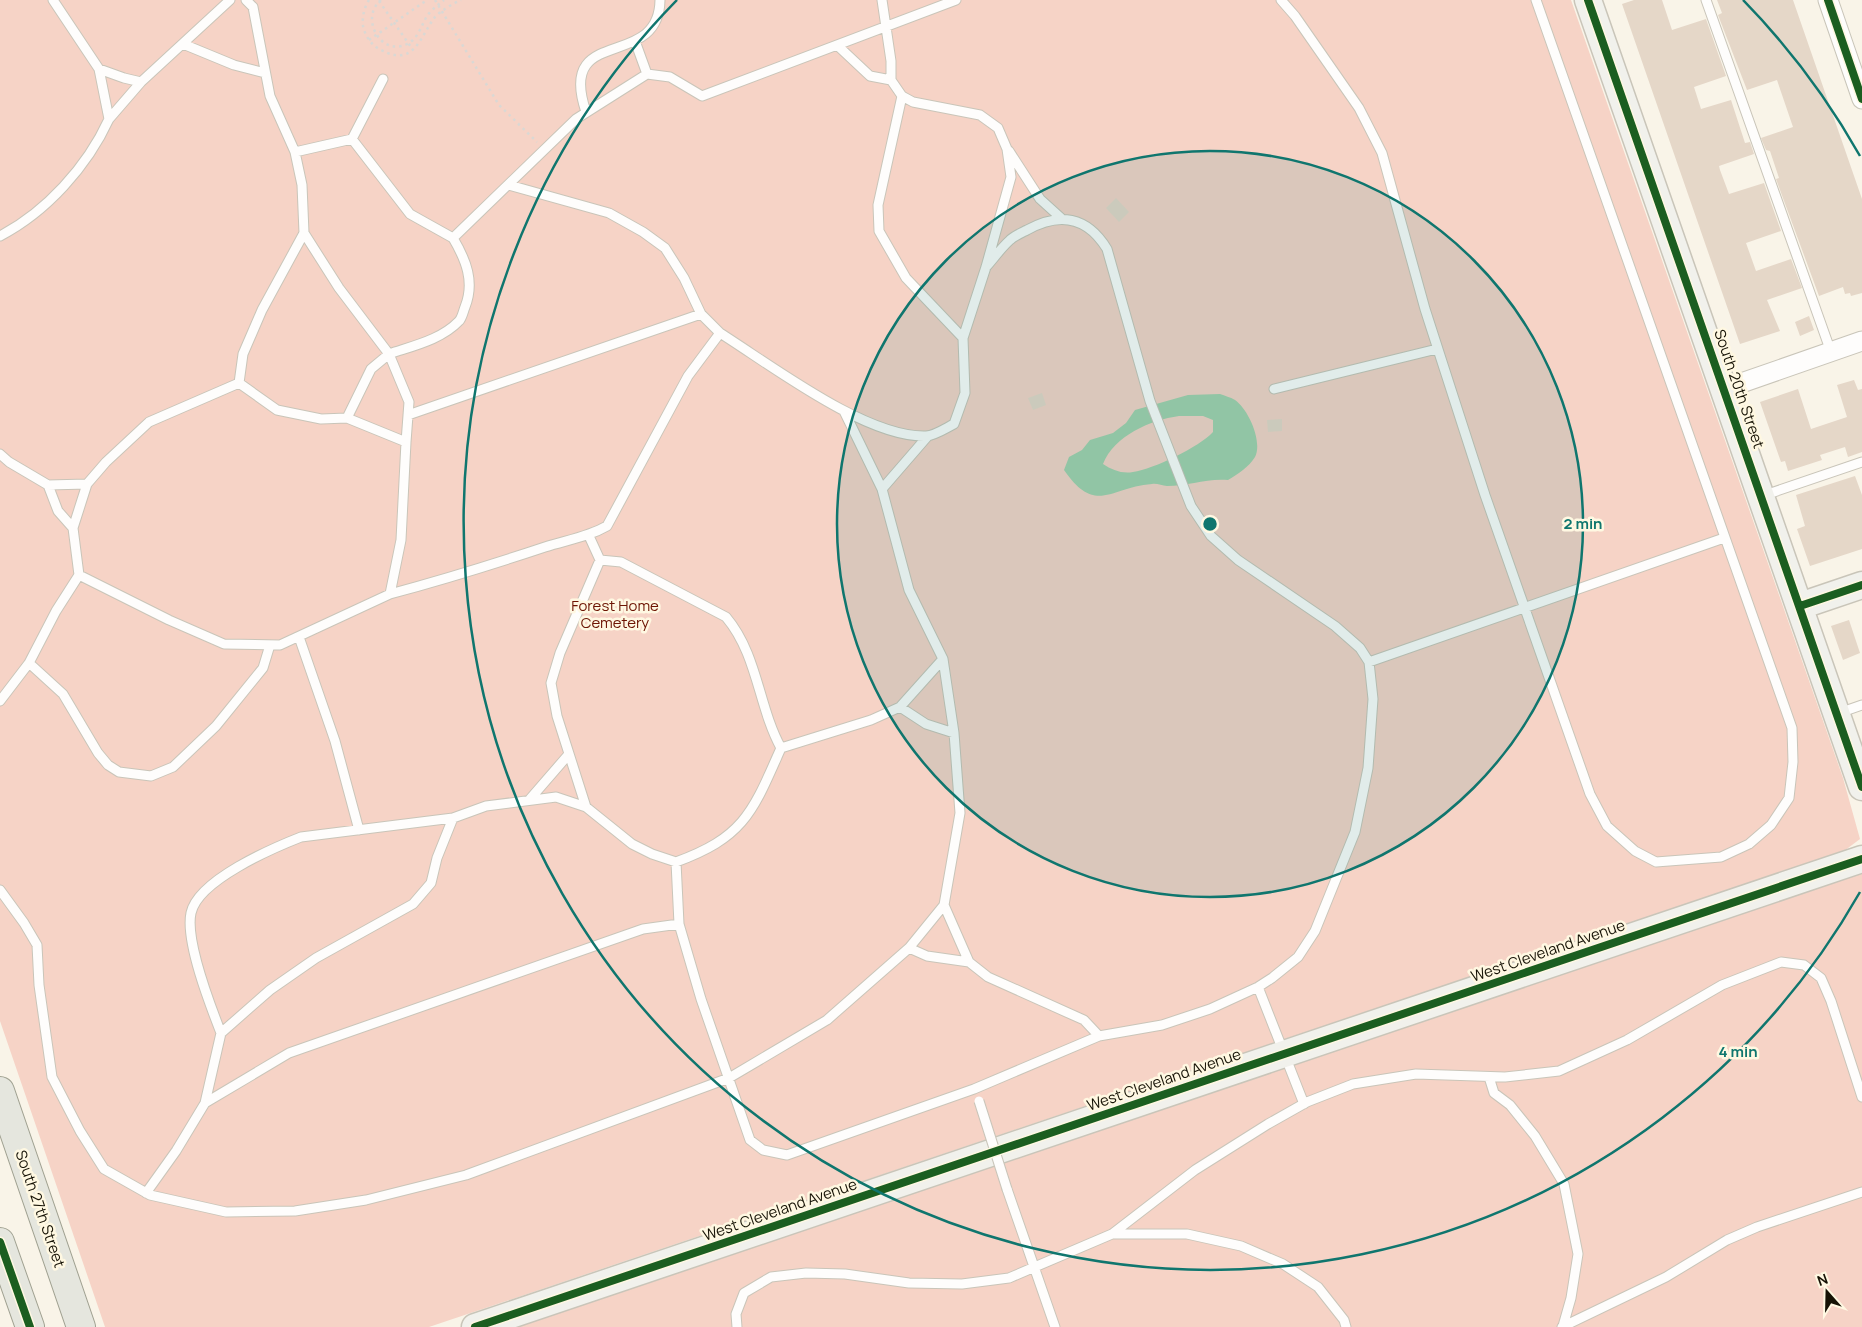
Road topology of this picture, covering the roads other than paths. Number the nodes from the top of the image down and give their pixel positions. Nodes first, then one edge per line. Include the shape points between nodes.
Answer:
1 (53, 0) edge
2 (230, 0) edge
3 (246, 0) edge
4 (660, 0) edge
5 (882, 0) edge
6 (956, 0) edge
7 (1281, 0) edge
8 (1536, 0) edge
9 (1588, 0) edge
10 (1706, 0) edge
11 (1828, 0) edge
12 (886, 27) junction
13 (635, 40) junction
14 (183, 44) junction
15 (838, 46) junction
16 (99, 69) junction
17 (265, 73) junction
18 (648, 74) junction
19 (383, 79) dead end
20 (891, 80) junction
21 (141, 82) junction
22 (902, 96) junction
23 (1862, 99) edge
24 (586, 112) junction
25 (109, 119) junction
26 (352, 139) junction
27 (1007, 149) junction
28 (296, 152) junction
29 (509, 185) junction
30 (1061, 218) junction
31 (304, 233) junction
32 (0, 236) edge
33 (453, 238) junction
34 (986, 267) junction
35 (701, 314) junction
36 (720, 333) junction
37 (962, 338) junction
38 (1862, 342) edge
39 (1438, 349) junction
40 (1831, 352) junction
41 (389, 354) junction
42 (240, 383) junction
43 (1274, 389) dead end
44 (1724, 390) junction
45 (844, 411) junction
46 (408, 415) junction
47 (347, 418) junction
48 (927, 437) junction
49 (406, 442) junction
50 (0, 454) edge
51 (1862, 462) edge
52 (87, 484) junction
53 (48, 485) junction
54 (882, 489) junction
55 (1762, 496) junction
56 (73, 528) junction
57 (589, 536) junction
58 (1724, 538) junction
59 (600, 560) junction
60 (79, 575) junction
61 (1862, 585) edge
62 (390, 594) junction
63 (1800, 606) junction
64 (1524, 607) junction
65 (299, 637) junction
66 (270, 645) junction
67 (943, 659) junction
68 (1369, 662) junction
69 (29, 663) junction
70 (0, 701) edge
71 (1862, 705) edge
72 (900, 707) junction
73 (1837, 714) junction
74 (954, 733) junction
75 (781, 748) junction
76 (569, 754) junction
77 (1862, 787) edge
78 (530, 799) junction
79 (586, 807) junction
80 (453, 818) junction
81 (359, 830) junction
82 (1862, 859) edge
83 (676, 862) junction
84 (0, 890) edge
85 (944, 905) junction
86 (679, 924) junction
87 (909, 948) junction
88 (969, 962) junction
89 (1258, 987) junction
90 (221, 1034) junction
91 (1099, 1036) junction
92 (1285, 1054) junction
93 (1489, 1077) junction
94 (729, 1078) junction
95 (974, 1089) junction
96 (0, 1091) edge
97 (1862, 1097) edge
98 (205, 1103) junction
99 (1304, 1104) junction
100 (146, 1192) junction
101 (1862, 1192) edge
102 (1112, 1234) junction
103 (0, 1242) edge
104 (1034, 1267) junction
105 (30, 1327) edge
106 (80, 1327) edge
107 (475, 1327) edge
108 (737, 1327) edge
109 (1055, 1327) edge
110 (1346, 1327) edge
111 (1563, 1327) edge

1 - 16 lane
2 - 14 lane
3 - 17 lane via 253,7
4 - 13 lane via 660,14 655,25
5 - 12 lane
6 - 12 lane
7 - 39 lane via 1296,16 1359,108 1382,154
8 - 58 lane
9 - 44 street, South 20th Street
10 - 40 lane
11 - 23 street
12 - 15 lane
12 - 20 lane
13 - 18 lane
13 - 24 lane via 606,51 586,65 580,74 579,91
14 - 17 lane via 234,65
14 - 21 lane
15 - 18 lane via 702,96 670,77
15 - 20 lane via 870,76
16 - 21 lane
16 - 25 lane
17 - 28 lane via 270,96
18 - 24 lane
19 - 26 lane
20 - 22 lane
21 - 25 lane
22 - 27 lane via 913,102 980,115 998,128
22 - 37 lane via 878,205 879,231 906,278
24 - 29 lane
25 - 32 lane via 98,144 43,207 20,226
26 - 28 lane
26 - 33 lane via 410,214
27 - 30 lane via 1040,199
27 - 34 lane via 1011,177
28 - 31 lane via 302,185
29 - 33 lane
29 - 35 lane via 609,213 643,232 665,248
30 - 34 lane via 1010,239
30 - 68 lane via 1091,230 1107,249 1150,401 1186,493 1211,536 1238,560 1336,626 1360,648
31 - 41 lane via 339,288
31 - 42 lane via 262,310 243,354
33 - 41 lane via 464,256 470,277 468,299 460,321 432,339
34 - 37 lane
35 - 36 lane
35 - 46 lane
36 - 45 lane
36 - 57 lane via 688,376 607,526
37 - 48 lane via 965,394 954,424
38 - 40 street
39 - 43 lane
39 - 64 lane via 1484,495
40 - 44 street
41 - 46 lane via 409,402
41 - 47 lane via 371,369
42 - 47 lane via 278,410 321,419
42 - 52 lane via 150,422
44 - 55 street, South 20th Street
45 - 48 lane via 890,431
45 - 54 lane
46 - 49 lane
47 - 49 lane
48 - 54 lane
49 - 62 lane via 401,540
50 - 53 lane
51 - 55 lane
52 - 53 lane
52 - 56 lane
53 - 56 lane via 58,511
54 - 67 lane via 909,590
55 - 63 street, South 20th Street
56 - 60 lane
57 - 59 lane
57 - 62 lane
58 - 64 lane
58 - 64 lane via 1787,712 1792,728 1794,762 1789,798 1771,825 1749,844 1721,856 1656,862 1635,851 1607,826 1590,794
59 - 75 lane via 621,562 726,618 738,631 771,730
59 - 76 lane via 560,653 551,683
60 - 66 lane via 224,644
60 - 69 lane
61 - 63 street
62 - 65 lane
63 - 73 street, South 20th Street
64 - 68 lane
65 - 66 lane via 280,645
65 - 81 lane via 335,741
66 - 69 lane via 263,668 216,726 173,767 151,776 119,772 108,764 63,694
67 - 72 lane
67 - 74 lane
68 - 89 lane via 1373,699 1368,768 1355,832 1315,931 1298,957
69 - 70 lane
71 - 73 lane
72 - 74 lane via 926,724
72 - 75 lane via 871,720
73 - 77 street, South 20th Street
74 - 85 lane via 960,812
75 - 83 lane via 754,807 731,834 705,851
76 - 78 lane
76 - 79 lane
78 - 79 lane via 556,797
78 - 80 lane via 486,806
79 - 83 lane via 632,844
80 - 81 lane
80 - 90 lane via 431,882 413,904 316,958 270,990
81 - 90 lane via 301,837 278,846 218,879 203,893 191,911 190,928 203,984
82 - 92 street, West Cleveland Avenue
83 - 86 lane
84 - 100 lane via 37,945 39,985 52,1077 104,1168
85 - 87 lane
85 - 88 lane
86 - 94 lane
86 - 98 lane via 643,929 289,1053
87 - 88 lane via 926,956
87 - 94 lane via 827,1020
88 - 91 lane via 988,977 1084,1020
89 - 91 lane via 1210,1009 1162,1025
89 - 92 lane
90 - 98 lane
91 - 95 lane
92 - 99 lane
92 - 107 street, West Cleveland Avenue
93 - 97 lane via 1559,1071 1627,1040 1722,985 1781,962 1804,966 1821,978
93 - 99 lane via 1416,1074 1354,1084
93 - 111 lane via 1494,1092 1510,1105 1535,1136 1564,1184 1578,1254
94 - 95 lane via 750,1140 763,1150 787,1155
94 - 100 lane via 466,1175 366,1200 295,1211 226,1212
95 - 104 lane, bridge
96 - 106 main road, South 27th Street
98 - 100 lane
99 - 102 lane via 1195,1170
101 - 111 lane via 1728,1240 1666,1277
102 - 104 lane
102 - 110 lane via 1187,1234 1241,1246 1283,1264 1318,1287
103 - 105 main road
104 - 108 lane via 1010,1278 962,1284 909,1283 845,1274 806,1273 771,1277 744,1293 736,1314
104 - 109 lane

